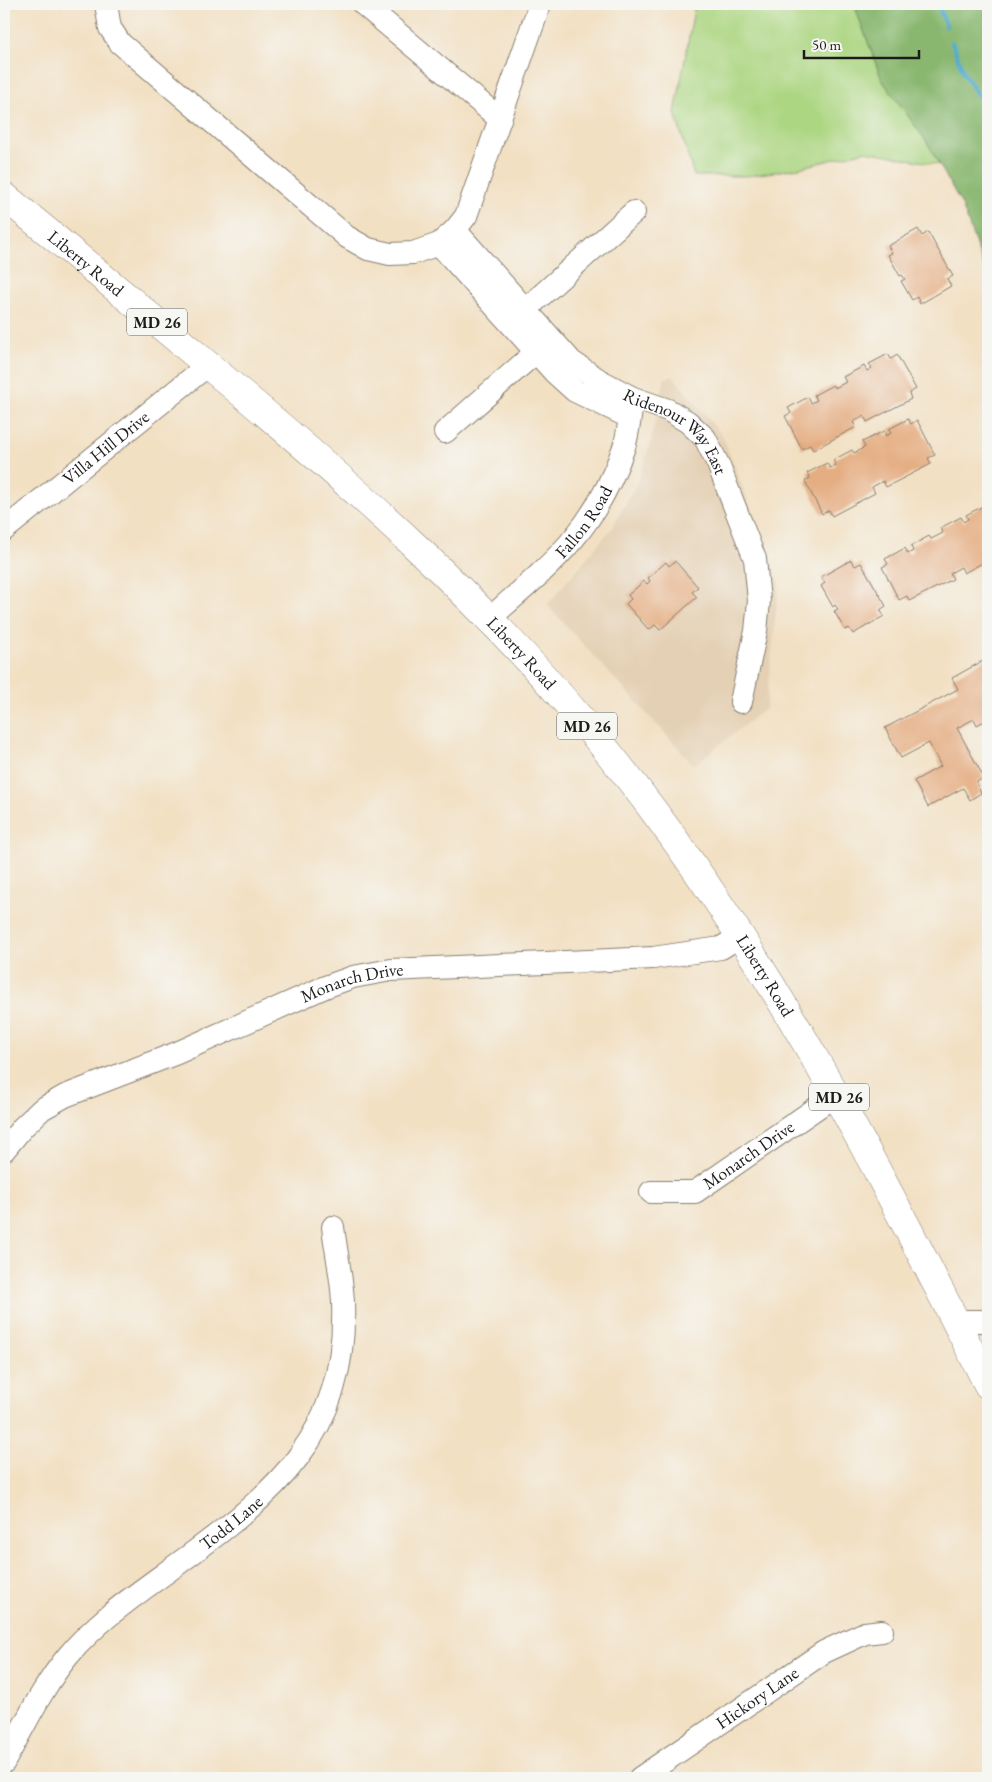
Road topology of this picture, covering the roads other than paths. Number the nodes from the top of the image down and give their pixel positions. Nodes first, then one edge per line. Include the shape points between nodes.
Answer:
1 (106, 4) edge
2 (363, 4) edge
3 (540, 4) edge
4 (500, 119) junction
5 (4, 196) edge
6 (634, 212) dead end
7 (447, 237) junction
8 (518, 316) junction
9 (559, 348) junction
10 (535, 353) junction
11 (208, 365) junction
12 (631, 408) junction
13 (445, 432) dead end
14 (4, 530) edge
15 (490, 618) junction
16 (741, 702) dead end
17 (740, 936) junction
18 (837, 1094) junction
19 (4, 1150) edge
20 (651, 1192) dead end
21 (333, 1228) dead end
22 (955, 1321) junction
23 (988, 1321) edge
24 (988, 1385) edge
25 (882, 1631) dead end
26 (4, 1762) edge
27 (640, 1778) edge

1 - 7 street via 110,28 120,43 347,237 368,249 390,254 413,253
2 - 4 street
3 - 4 street
4 - 7 street via 466,216
5 - 11 main road, Liberty Road / MD 26
6 - 8 street
7 - 8 street, Ridenour Way East
8 - 9 street, Ridenour Way East
8 - 10 street, Ridenour Way East
9 - 10 street
9 - 12 street, Ridenour Way East
10 - 12 street, Ridenour Way East via 575,391
10 - 13 street
11 - 14 street, Villa Hill Drive
11 - 15 main road, Liberty Road / MD 26 via 382,513
12 - 15 street, Fallon Road via 624,445 607,491 579,534 552,564
12 - 16 street, Ridenour Way East via 668,410 705,438 746,534 755,559 759,601
15 - 17 main road, Liberty Road / MD 26 via 619,766
17 - 18 main road, Liberty Road / MD 26 via 786,1006
17 - 19 street, Monarch Drive via 721,948 653,958 392,970 352,977 177,1053 65,1096 42,1110
18 - 20 street, Monarch Drive via 695,1192
18 - 22 main road, Liberty Road / MD 26
21 - 26 street, Todd Lane via 343,1301 342,1343 331,1394 306,1447 268,1493 131,1597 68,1656 42,1694
22 - 23 street
22 - 24 main road, Liberty Road / MD 26
25 - 27 street, Hickory Lane via 865,1633 824,1652

